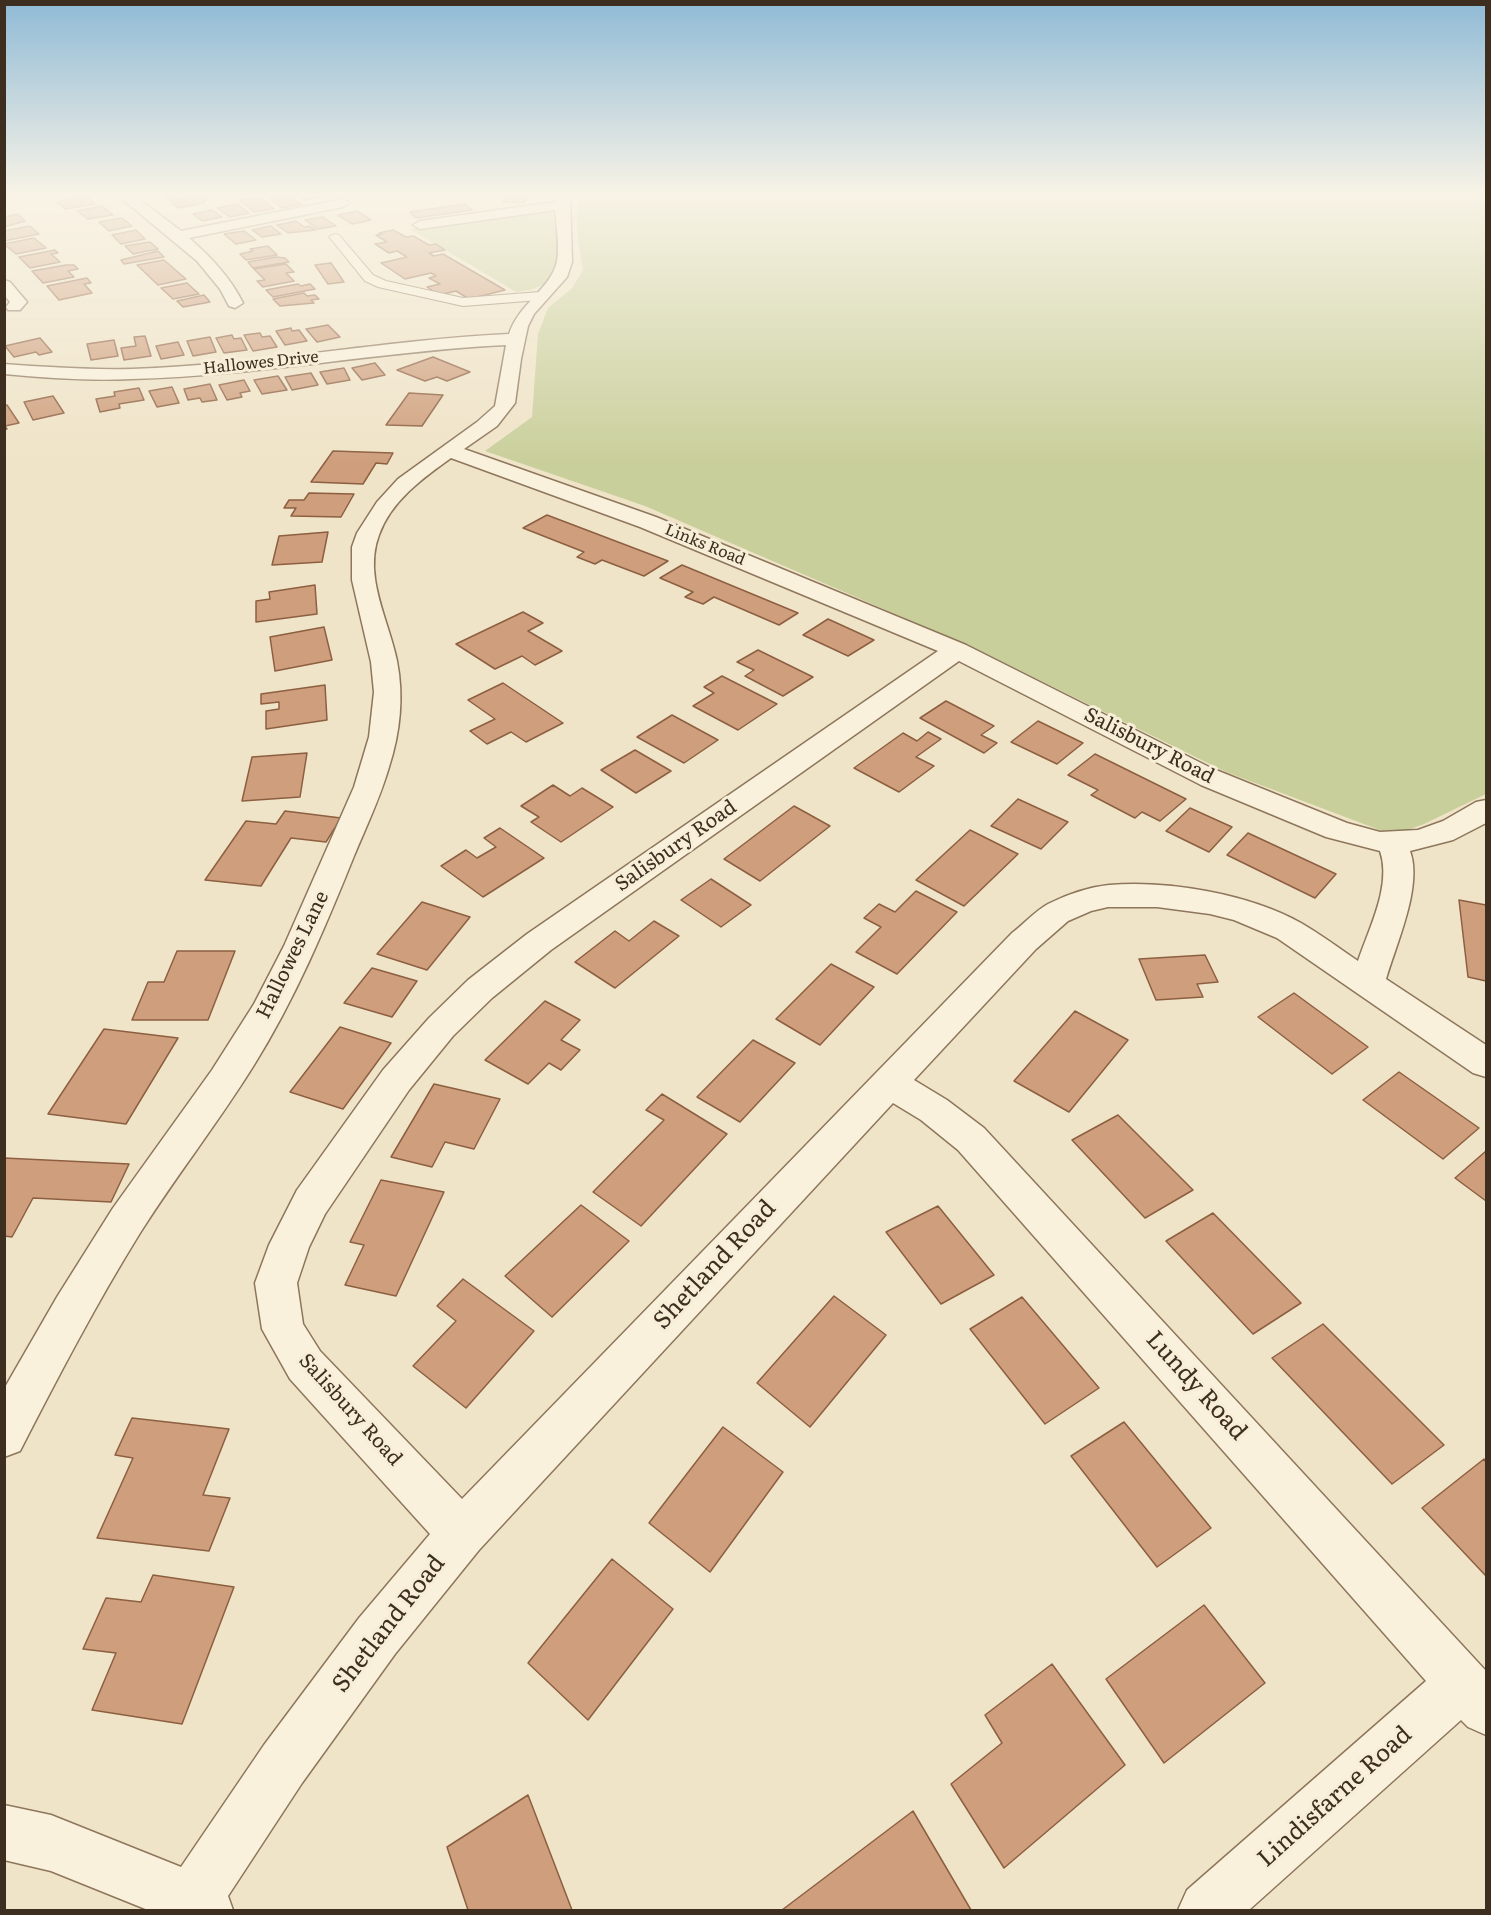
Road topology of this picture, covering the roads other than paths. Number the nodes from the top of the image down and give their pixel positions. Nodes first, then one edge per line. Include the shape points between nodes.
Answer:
1 (223, 282) edge
2 (377, 282) edge
3 (553, 282) edge
4 (4, 285) edge
5 (540, 296) junction
6 (235, 303) dead end
7 (14, 307) dead end
8 (516, 339) junction
9 (4, 369) edge
10 (449, 450) junction
11 (957, 650) junction
12 (1486, 809) edge
13 (1392, 842) junction
14 (1368, 982) junction
15 (1486, 1063) edge
16 (888, 1083) junction
17 (6, 1430) edge
18 (462, 1533) junction
19 (1475, 1696) edge
20 (4, 1832) edge
21 (198, 1905) edge
22 (1207, 1911) edge

1 - 6 street
2 - 5 lane via 463,303
3 - 5 street, Hallowes Lane
4 - 7 street via 19,302
5 - 8 street, Hallowes Lane via 524,317
8 - 9 street, Hallowes Drive via 457,341 175,372 75,375
8 - 10 street, Hallowes Lane via 506,403 490,422
10 - 11 street, Links Road via 648,522
10 - 17 street, Hallowes Lane via 397,490 366,537 363,563 369,606 385,663 384,736 370,782 313,921 267,1013 89,1281
11 - 13 street, Salisbury Road via 1202,774 1359,837
11 - 18 street, Salisbury Road via 539,942 480,989 396,1080 311,1202 289,1245 276,1283 283,1329 305,1365
12 - 13 street, Salisbury Road via 1446,832
13 - 14 street via 1399,862 1397,889
14 - 15 street, Shetland Road
14 - 16 street, Shetland Road via 1288,930 1244,912 1157,896 1108,896 1057,913 1024,941
16 - 18 street, Shetland Road
16 - 19 street, Lundy Road via 934,1110 971,1139
18 - 21 street, Shetland Road via 377,1636 296,1746
19 - 22 street, Lindisfarne Road
20 - 21 street via 51,1843

